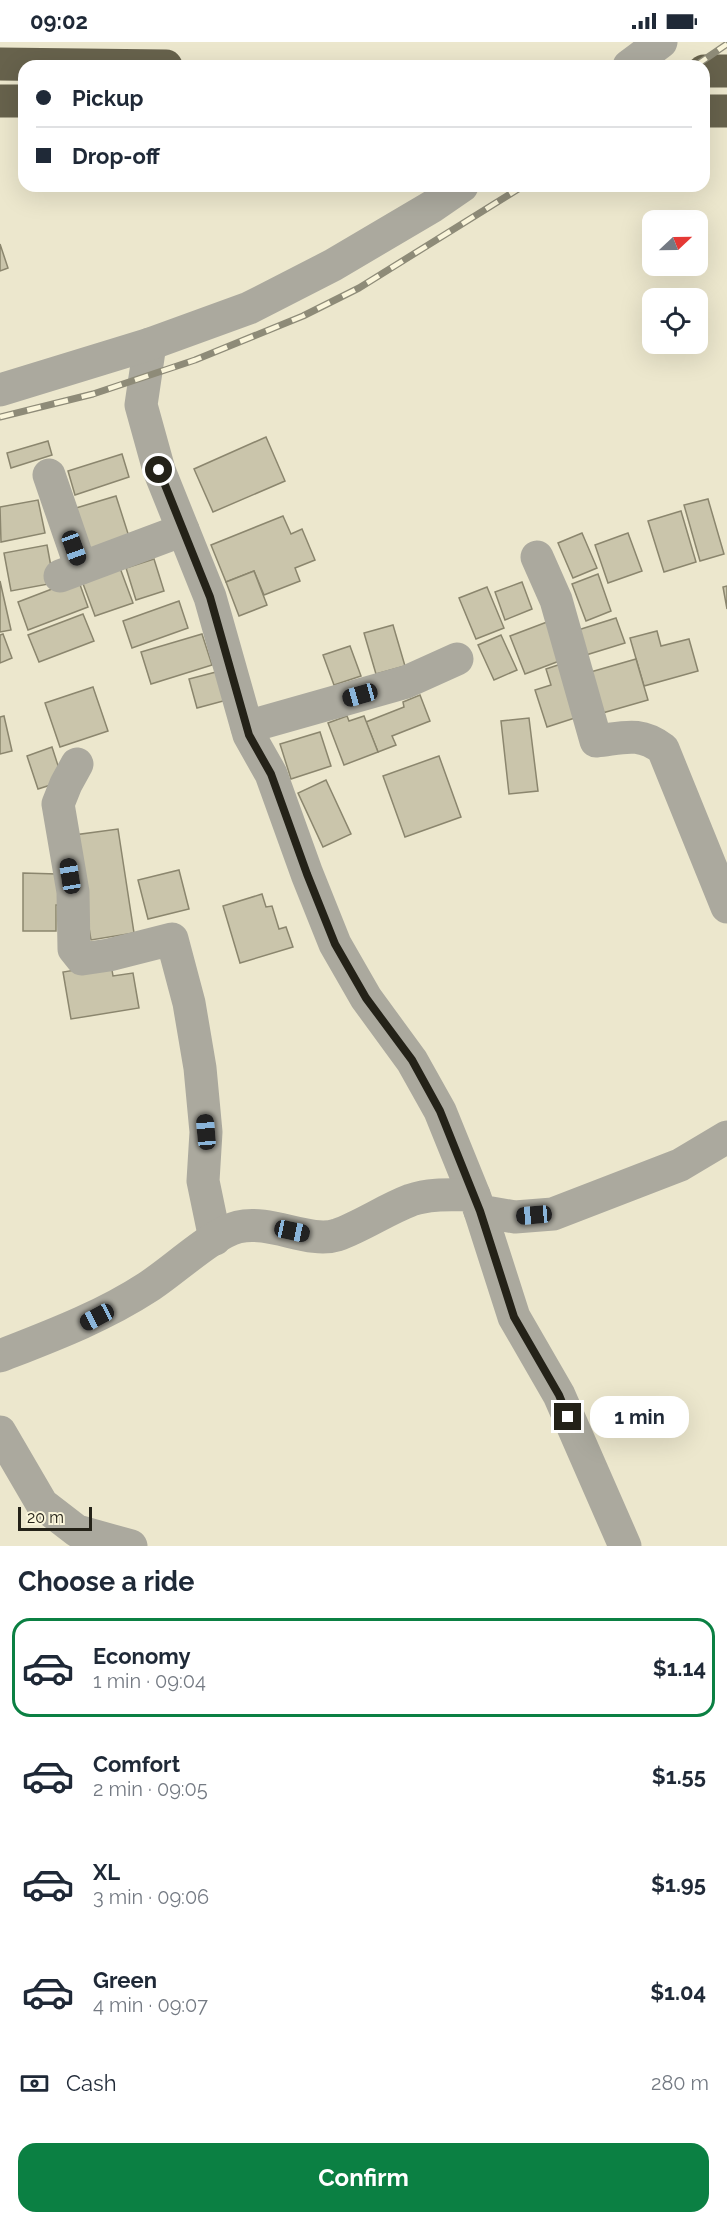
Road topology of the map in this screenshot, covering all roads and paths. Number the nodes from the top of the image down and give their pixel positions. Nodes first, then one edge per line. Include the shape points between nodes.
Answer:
1 (661, 42) edge
2 (636, 60) edge
3 (0, 64) edge
4 (18, 64) edge
5 (710, 71) edge
6 (727, 71) edge
7 (0, 101) edge
8 (18, 101) edge
9 (710, 111) edge
10 (727, 111) edge
11 (453, 192) edge
12 (150, 344) junction
13 (0, 390) edge
14 (49, 475) dead end
15 (183, 530) junction
16 (537, 557) dead end
17 (457, 659) dead end
18 (247, 727) junction
19 (77, 764) dead end
20 (719, 863) edge
21 (727, 907) edge
22 (727, 1137) edge
23 (477, 1203) junction
24 (214, 1239) junction
25 (0, 1356) edge
26 (0, 1431) edge
27 (131, 1546) edge
28 (625, 1546) edge

1 - 2 street
3 - 4 highway
5 - 6 highway
7 - 8 highway
9 - 10 highway
11 - 12 street via 333,265 249,308
12 - 13 street
12 - 15 street via 141,405 159,470
14 - 15 street via 71,572
15 - 18 street via 210,597
16 - 20 street via 556,600 596,741 635,736 650,739 663,749
17 - 18 street via 406,682
18 - 23 street via 271,774 335,944 366,998 412,1060 440,1111
19 - 24 street via 58,804 73,892 74,949 82,959 172,939 189,1003 200,1068 206,1132 203,1181
20 - 21 street
22 - 23 street via 681,1165 554,1214 515,1217
23 - 24 street via 434,1196 412,1200 335,1236 260,1225 238,1227
23 - 28 street via 514,1317 559,1395
24 - 25 street via 110,1310
26 - 27 street via 42,1504 77,1531

